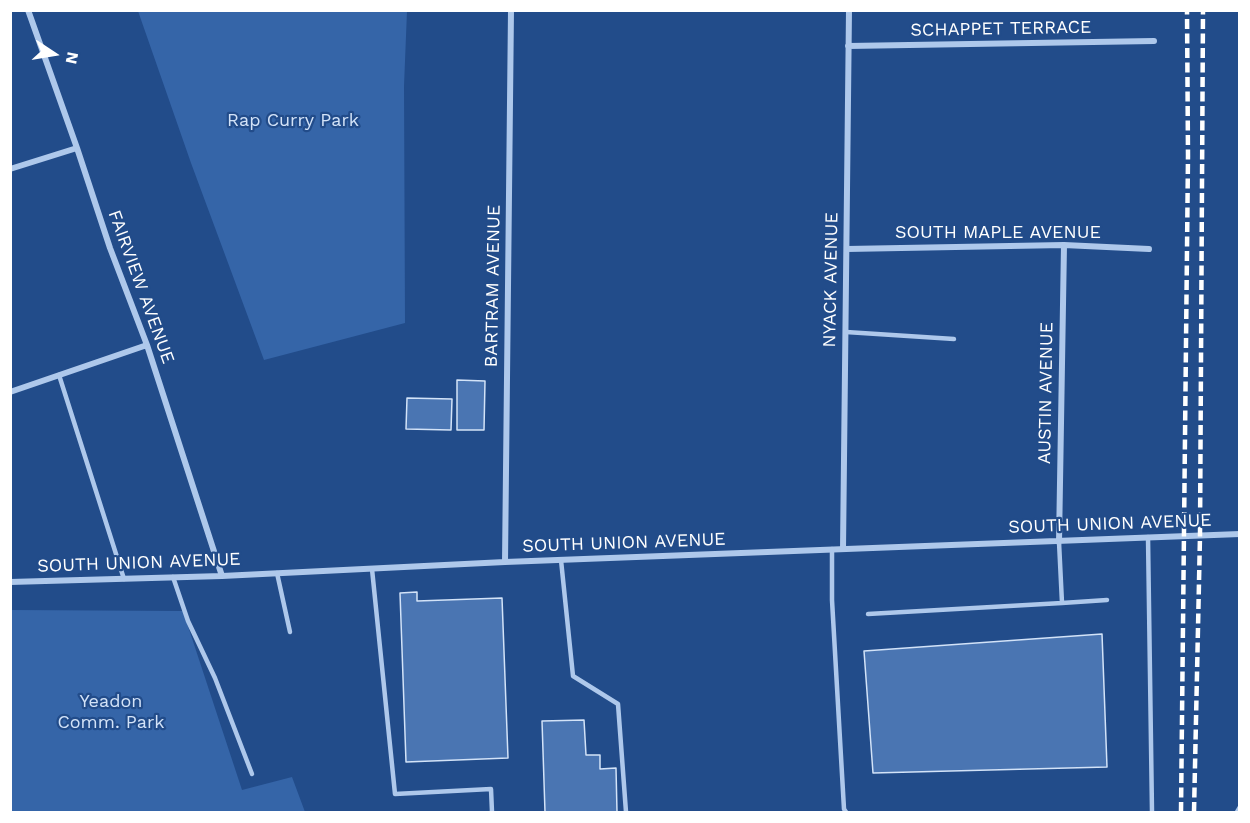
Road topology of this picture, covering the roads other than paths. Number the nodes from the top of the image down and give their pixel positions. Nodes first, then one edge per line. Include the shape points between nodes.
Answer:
1 (28, 10) edge
2 (511, 10) edge
3 (849, 10) edge
4 (1154, 41) dead end
5 (848, 46) junction
6 (77, 148) junction
7 (10, 169) edge
8 (1064, 245) junction
9 (847, 249) junction
10 (1149, 249) dead end
11 (846, 332) junction
12 (954, 339) dead end
13 (147, 345) junction
14 (59, 375) junction
15 (10, 392) edge
16 (1239, 534) edge
17 (1148, 537) junction
18 (1059, 542) junction
19 (832, 549) junction
20 (843, 549) junction
21 (561, 560) junction
22 (505, 562) junction
23 (372, 569) junction
24 (276, 573) junction
25 (222, 576) junction
26 (173, 577) junction
27 (124, 579) junction
28 (10, 582) edge
29 (1107, 600) dead end
30 (1062, 603) junction
31 (868, 614) dead end
32 (290, 632) dead end
33 (252, 774) dead end
34 (1239, 807) edge
35 (492, 813) edge
36 (626, 813) edge
37 (846, 813) edge
38 (1152, 813) edge
39 (1237, 813) edge

1 - 6 street, FAIRVIEW AVENUE
2 - 22 street, BARTRAM AVENUE
3 - 5 street, NYACK AVENUE
4 - 5 street, SCHAPPET TERRACE
5 - 9 street, NYACK AVENUE
6 - 7 street
6 - 13 street, FAIRVIEW AVENUE
8 - 9 street, SOUTH MAPLE AVENUE
8 - 10 street, SOUTH MAPLE AVENUE
8 - 18 street, AUSTIN AVENUE
9 - 11 street, NYACK AVENUE
11 - 12 lane
11 - 20 street, NYACK AVENUE
13 - 14 street
13 - 25 street, FAIRVIEW AVENUE
14 - 15 street
14 - 27 lane
16 - 17 street, SOUTH UNION AVENUE
17 - 18 street, SOUTH UNION AVENUE
17 - 38 lane
18 - 20 street, SOUTH UNION AVENUE
18 - 30 lane
19 - 20 street, SOUTH UNION AVENUE
19 - 21 street, SOUTH UNION AVENUE
19 - 37 lane
21 - 22 street, SOUTH UNION AVENUE
21 - 36 lane via 573,676 618,704
22 - 23 street, SOUTH UNION AVENUE
23 - 24 street, SOUTH UNION AVENUE
23 - 35 lane via 395,794 491,789
24 - 25 street, SOUTH UNION AVENUE
24 - 32 lane
25 - 26 street, SOUTH UNION AVENUE
26 - 27 street, SOUTH UNION AVENUE
26 - 33 lane
27 - 28 street, SOUTH UNION AVENUE
29 - 30 lane
30 - 31 lane
34 - 39 lane

